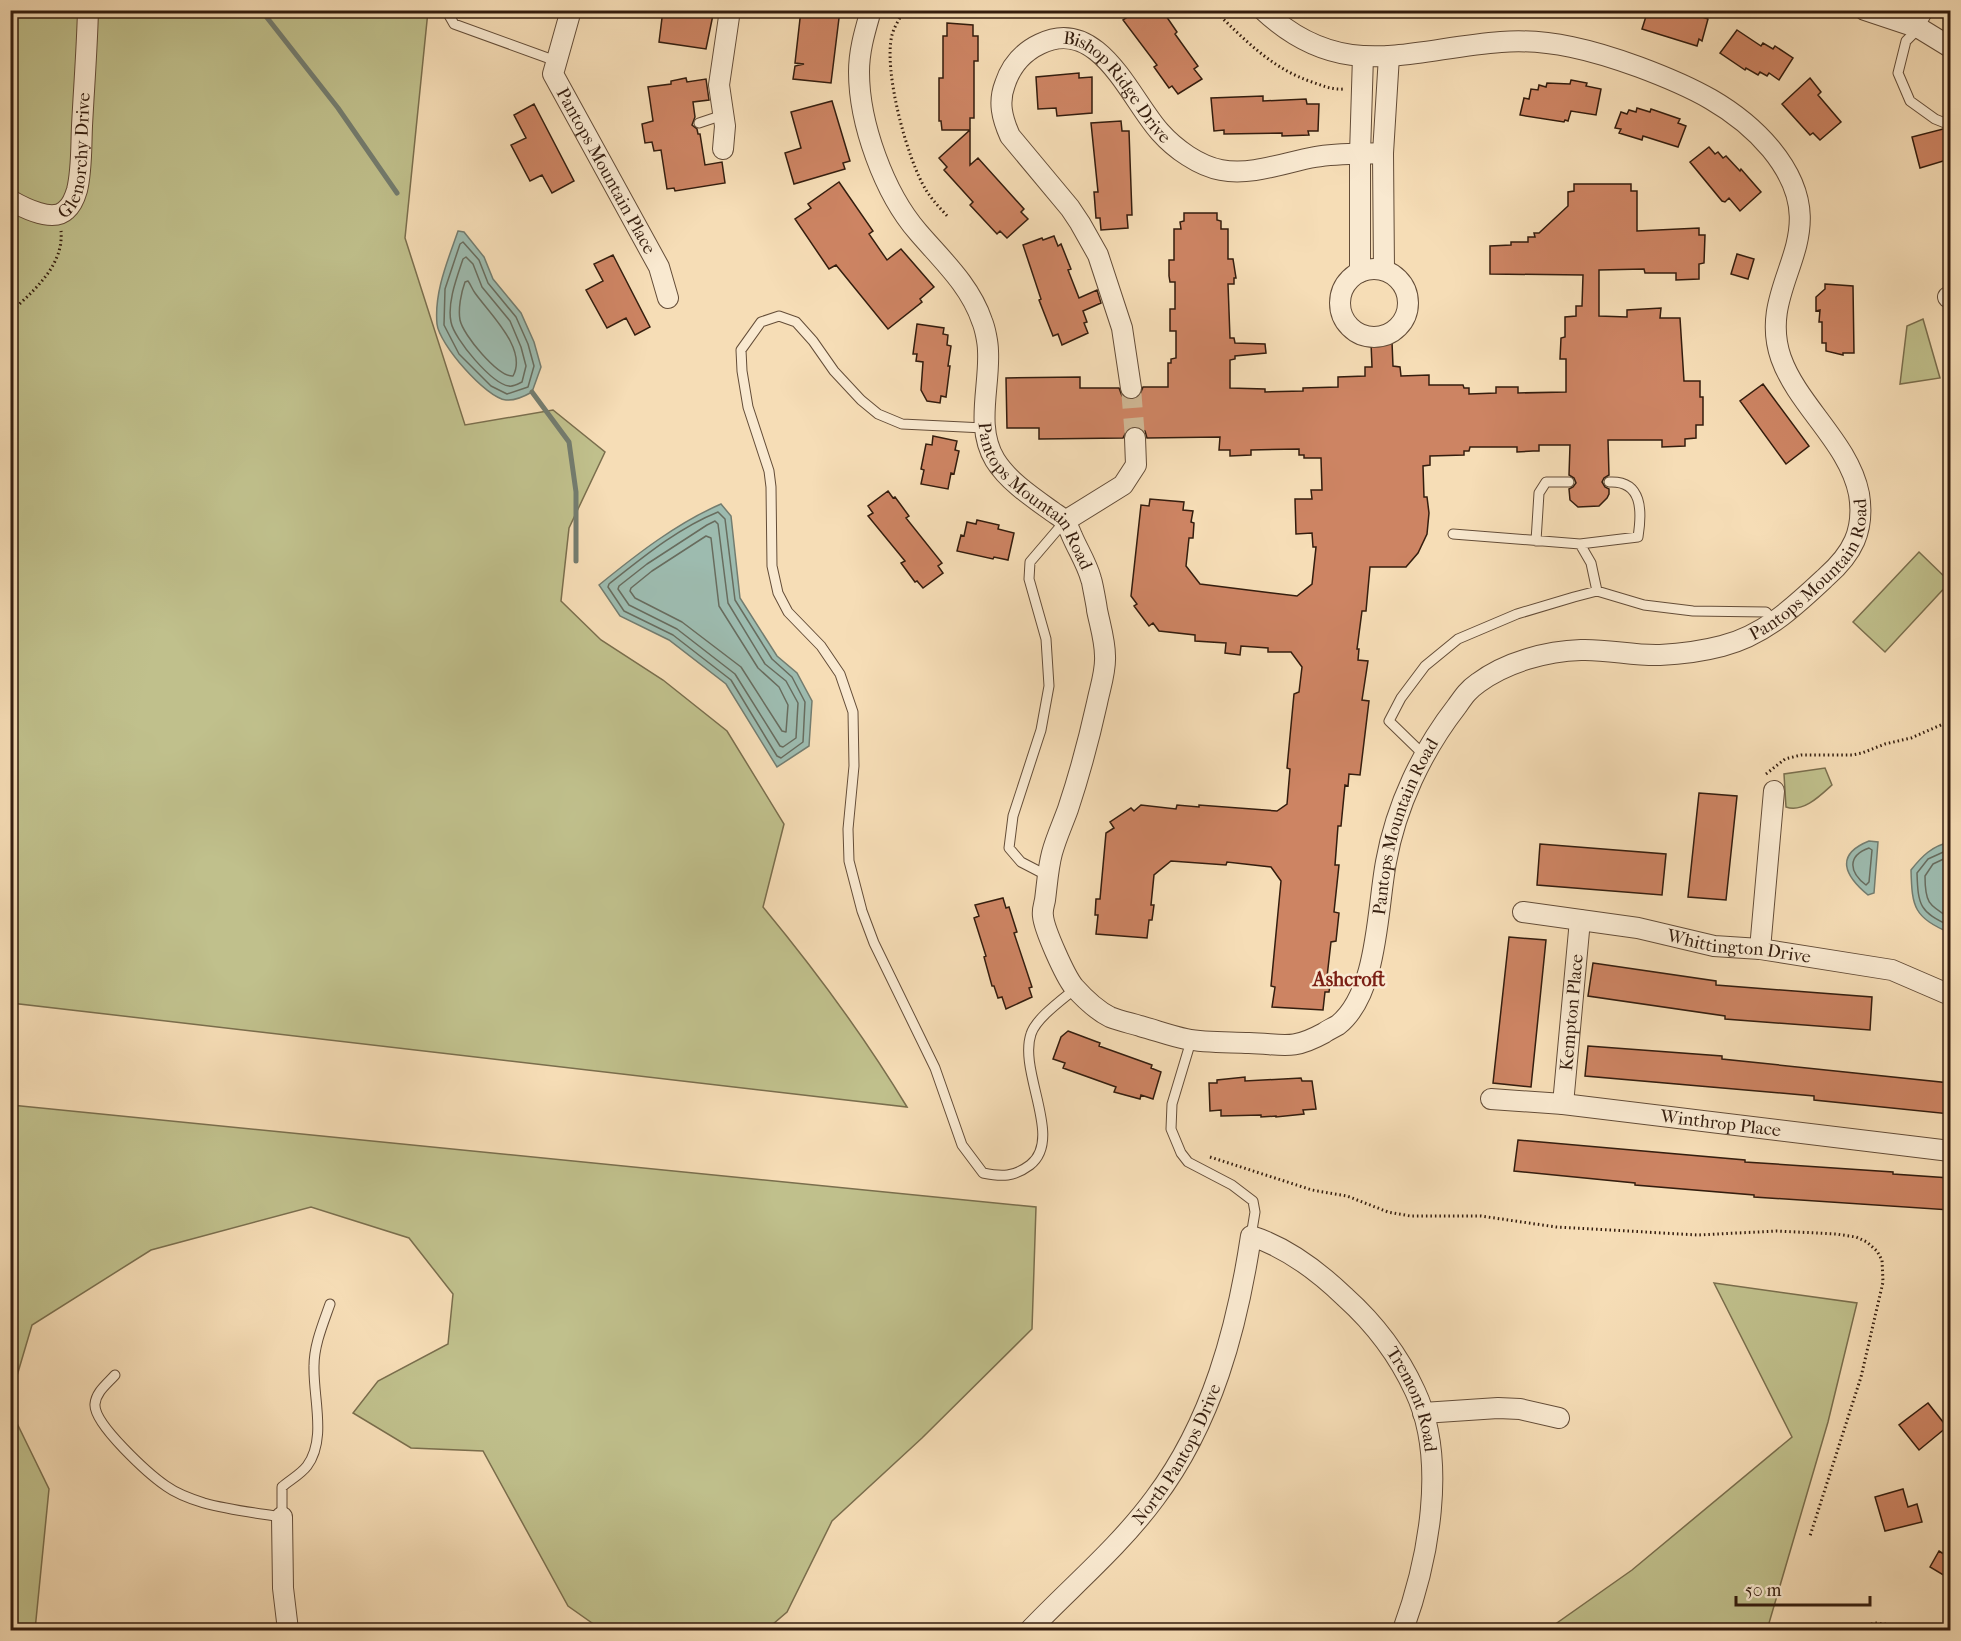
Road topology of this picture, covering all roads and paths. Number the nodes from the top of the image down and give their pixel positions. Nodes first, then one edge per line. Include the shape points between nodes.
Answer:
1 (88, 10) edge
2 (446, 10) edge
3 (571, 10) edge
4 (730, 10) edge
5 (871, 10) edge
6 (904, 10) edge
7 (1214, 10) edge
8 (1263, 10) edge
9 (1865, 10) edge
10 (1929, 10) edge
11 (1919, 28) junction
12 (1950, 47) edge
13 (1363, 56) junction
14 (1389, 56) junction
15 (556, 61) junction
16 (1352, 89) dead end
17 (723, 115) junction
18 (699, 123) dead end
19 (1950, 125) edge
20 (723, 149) dead end
21 (1383, 153) junction
22 (1360, 154) junction
23 (10, 200) edge
24 (58, 215) junction
25 (949, 218) dead end
26 (1384, 270) junction
27 (1360, 272) junction
28 (668, 298) dead end
29 (1950, 303) edge
30 (10, 313) edge
31 (1950, 354) edge
32 (1131, 388) tunnel mouth
33 (984, 428) junction
34 (1135, 438) tunnel mouth
35 (1569, 482) dead end
36 (1609, 482) dead end
37 (1065, 520) junction
38 (1452, 534) dead end
39 (1536, 541) junction
40 (1580, 544) junction
41 (1597, 591) junction
42 (1776, 622) junction
43 (1950, 721) edge
44 (1423, 754) junction
45 (1769, 783) joint
46 (1048, 876) junction
47 (1523, 912) dead end
48 (1580, 920) junction
49 (1760, 949) junction
50 (1076, 988) junction
51 (1950, 995) edge
52 (1191, 1041) junction
53 (1491, 1099) dead end
54 (1563, 1104) junction
55 (1179, 1147) junction
56 (1950, 1151) edge
57 (1251, 1236) junction
58 (330, 1304) dead end
59 (115, 1375) dead end
60 (1423, 1413) junction
61 (1559, 1418) dead end
62 (282, 1517) junction
63 (1810, 1536) dead end
64 (288, 1630) edge
65 (1030, 1630) edge
66 (1403, 1630) edge
67 (1831, 1630) edge
68 (1925, 1630) edge

1 - 24 street, Glenorchy Drive via 77,188 73,201
2 - 15 lane via 454,24
3 - 15 street, Pantops Mountain Place
4 - 17 street via 719,85
5 - 33 street, Pantops Mountain Road via 859,67 867,126 898,207 976,305 988,350
6 - 25 path via 892,35 890,62 901,126 915,168 927,191
7 - 16 path via 1282,70 1326,87
8 - 13 street, Pantops Mountain Road via 1278,25 1314,46
9 - 11 street
10 - 11 lane
11 - 12 street
11 - 19 lane via 1905,41 1898,73 1910,101
13 - 14 street, Pantops Mountain Road
13 - 22 street
14 - 21 street
14 - 42 street, Pantops Mountain Road via 1501,42 1573,46 1691,86 1751,128 1782,164 1793,184 1801,219 1779,302 1776,341 1792,383 1821,422 1855,480 1861,518 1854,544 1839,566
15 - 28 street, Pantops Mountain Place via 553,74 659,267
17 - 18 lane
17 - 20 street
21 - 22 street, Bishop Ridge Drive
21 - 26 street
22 - 27 street
22 - 32 street, Bishop Ridge Drive via 1317,157 1239,171 1221,170 1200,163 1160,132 1110,63 1089,45 1058,39 1031,49 1018,60 1002,91 1003,121 1010,136 1080,223 1098,255 1122,328
23 - 24 street
24 - 30 path, Glenorchy Drive via 61,238 52,266 40,284
26 - 27 street
26 - 27 street via 1403,284 1408,307 1398,328 1377,338 1354,332 1341,312 1343,289
29 - 31 path
33 - 37 street, Pantops Mountain Road via 988,446 1002,470
33 - 50 lane via 902,424 878,414 834,371 796,322 779,315 761,322 741,350 748,406 769,471 772,566 778,593 788,612 821,646 840,674 853,712 849,861 862,911 878,953 935,1068 962,1145 983,1173 1003,1177 1020,1173 1038,1160 1044,1142 1028,1066 1028,1044 1032,1030
34 - 37 street via 1136,465 1124,485
35 - 39 lane via 1546,483 1539,493
36 - 40 lane via 1630,486 1638,499 1638,537
37 - 46 street, Pantops Mountain Road via 1092,579 1106,661 1083,765
37 - 46 lane via 1030,562 1029,579 1046,639 1049,686 1041,730 1013,816 1009,848 1021,861
38 - 39 lane
39 - 40 lane
40 - 41 lane via 1591,563
41 - 42 lane via 1644,605 1693,611 1766,612
41 - 44 lane via 1517,614 1458,639 1425,666 1389,721
42 - 44 street, Pantops Mountain Road via 1719,647 1662,655 1580,650 1529,658 1472,686
43 - 45 path via 1862,753 1785,759 1771,769
44 - 52 street, Pantops Mountain Road via 1387,854 1367,979 1353,1008 1337,1025 1291,1047
45 - 49 street
46 - 50 street, Pantops Mountain Road via 1042,920
47 - 48 street, Whittington Drive
48 - 49 street, Whittington Drive via 1638,928 1714,946
48 - 54 street, Kempton Place
49 - 51 street, Whittington Drive via 1892,970
50 - 52 street, Pantops Mountain Road via 1105,1015
52 - 55 lane via 1172,1104 1172,1130
53 - 54 street, Winthrop Place
54 - 56 street, Winthrop Place
55 - 57 lane via 1188,1162 1253,1201
55 - 63 path via 1312,1190 1347,1196 1410,1216 1481,1216 1556,1227 1698,1235 1836,1234 1867,1242 1882,1260 1883,1282 1861,1377
57 - 60 street, Tremont Road via 1283,1248 1335,1287 1365,1316 1401,1362
57 - 65 street, North Pantops Drive via 1226,1356 1212,1398 1175,1470 1124,1535
58 - 62 lane via 314,1366 317,1417 313,1456 306,1468 282,1487
59 - 62 lane via 99,1392 94,1407 113,1437 140,1465 166,1486 204,1503
60 - 61 street via 1498,1408
60 - 66 street, Tremont Road via 1432,1470 1431,1502 1418,1587
62 - 64 street
67 - 68 path via 1877,1623

